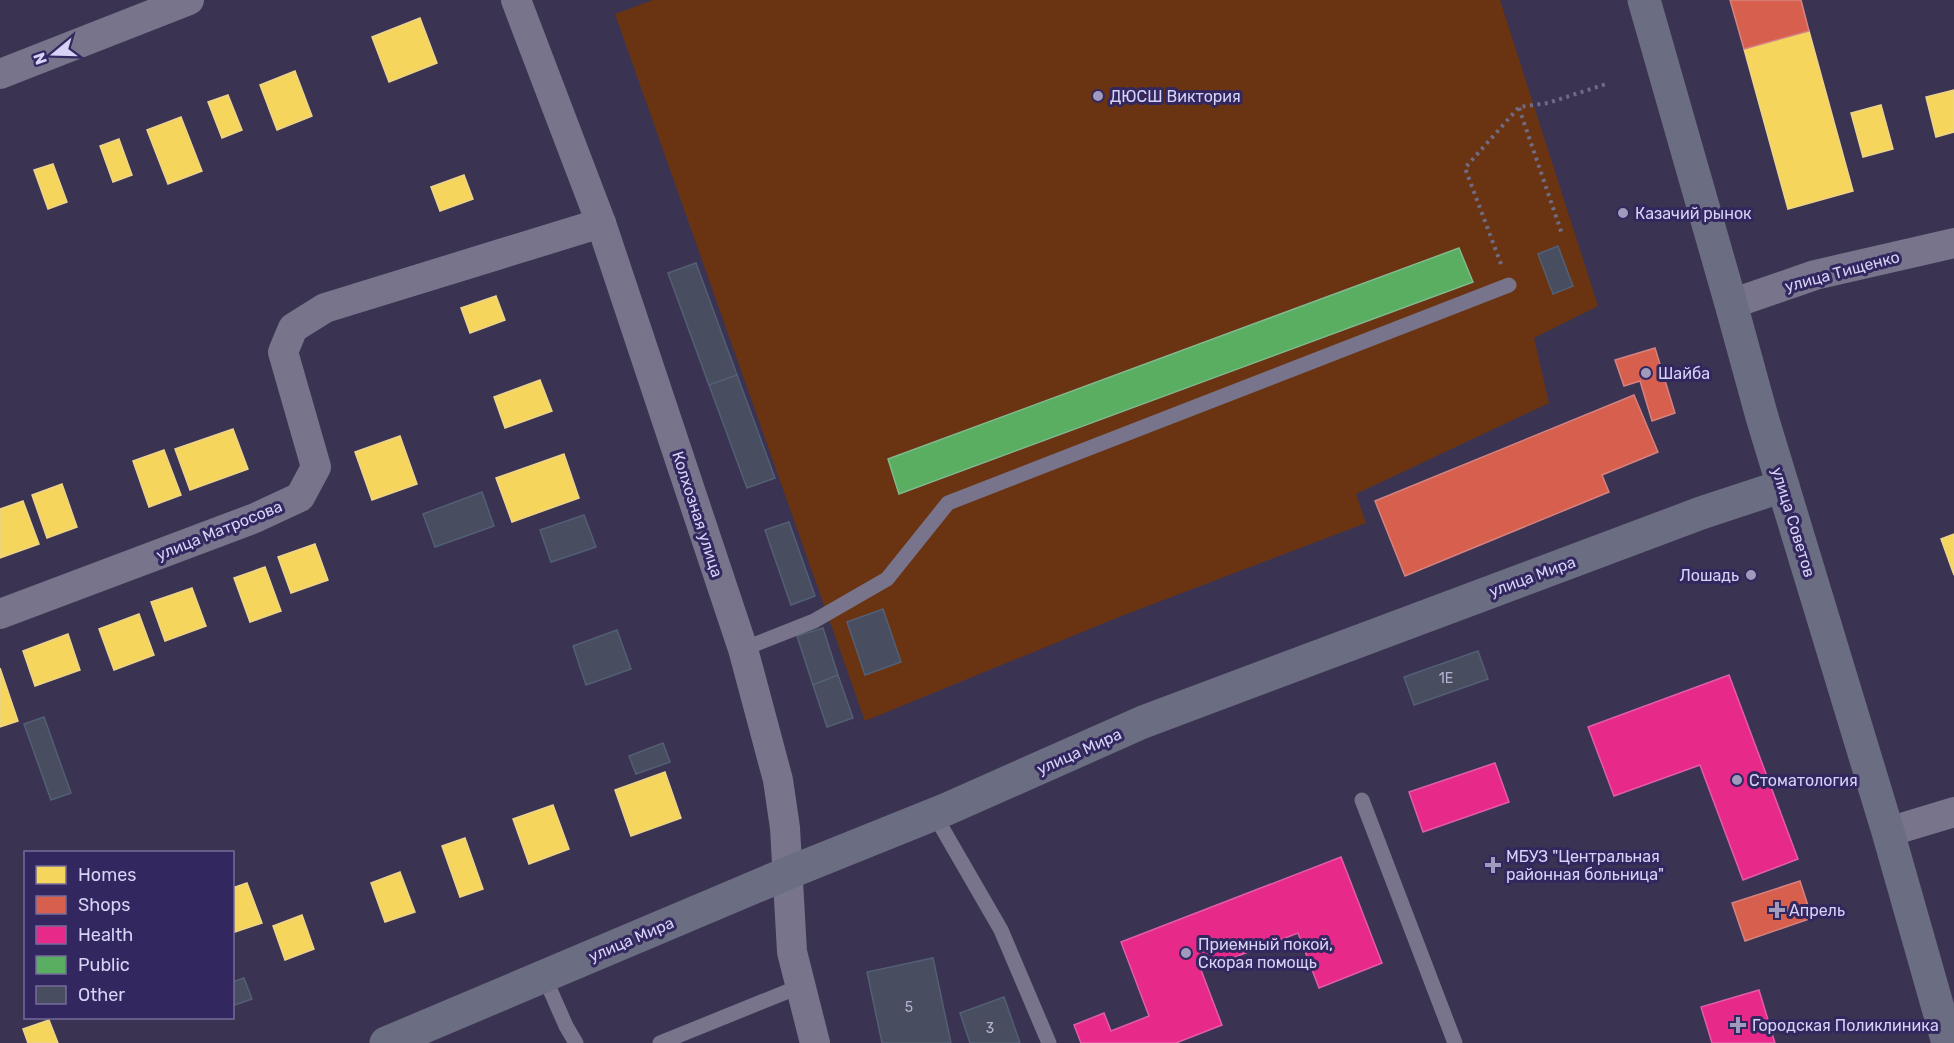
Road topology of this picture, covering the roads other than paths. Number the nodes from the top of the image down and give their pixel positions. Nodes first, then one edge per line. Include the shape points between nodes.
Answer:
1 (189, 0) edge
2 (1644, 0) edge
3 (518, 1) edge
4 (0, 74) edge
5 (600, 223) junction
6 (1954, 243) edge
7 (1509, 285) road end
8 (1731, 304) junction
9 (1783, 486) junction
10 (0, 614) edge
11 (743, 649) junction
12 (1362, 800) dead end
13 (1954, 812) edge
14 (934, 814) junction
15 (1888, 832) junction
16 (788, 873) junction
17 (544, 976) junction
18 (801, 986) junction
19 (386, 1043) edge
20 (576, 1043) edge
21 (660, 1043) edge
22 (815, 1043) edge
23 (1049, 1043) edge
24 (1455, 1043) edge
25 (1948, 1043) edge

1 - 4 street
2 - 8 main road, улица Советов
3 - 5 street, Колхозная улица
5 - 10 street, улица Матросова via 325,308 292,328 283,352 316,467 300,497 255,518
5 - 11 street, Колхозная улица
6 - 8 street, улица Тищенко via 1815,275
7 - 11 lane via 948,503 887,579 814,621
8 - 9 main road, улица Советов
9 - 14 main road, улица Мира via 1701,513 1143,722
9 - 15 main road, улица Советов
11 - 16 street, Колхозная улица via 778,780
12 - 24 lane
13 - 15 street
14 - 16 main road, улица Мира
14 - 23 lane via 1001,930
15 - 25 main road, улица Советов
16 - 17 main road, улица Мира
16 - 18 street, Колхозная улица via 792,952
17 - 19 main road, улица Мира
17 - 20 lane
18 - 21 lane
18 - 22 street, Колхозная улица

